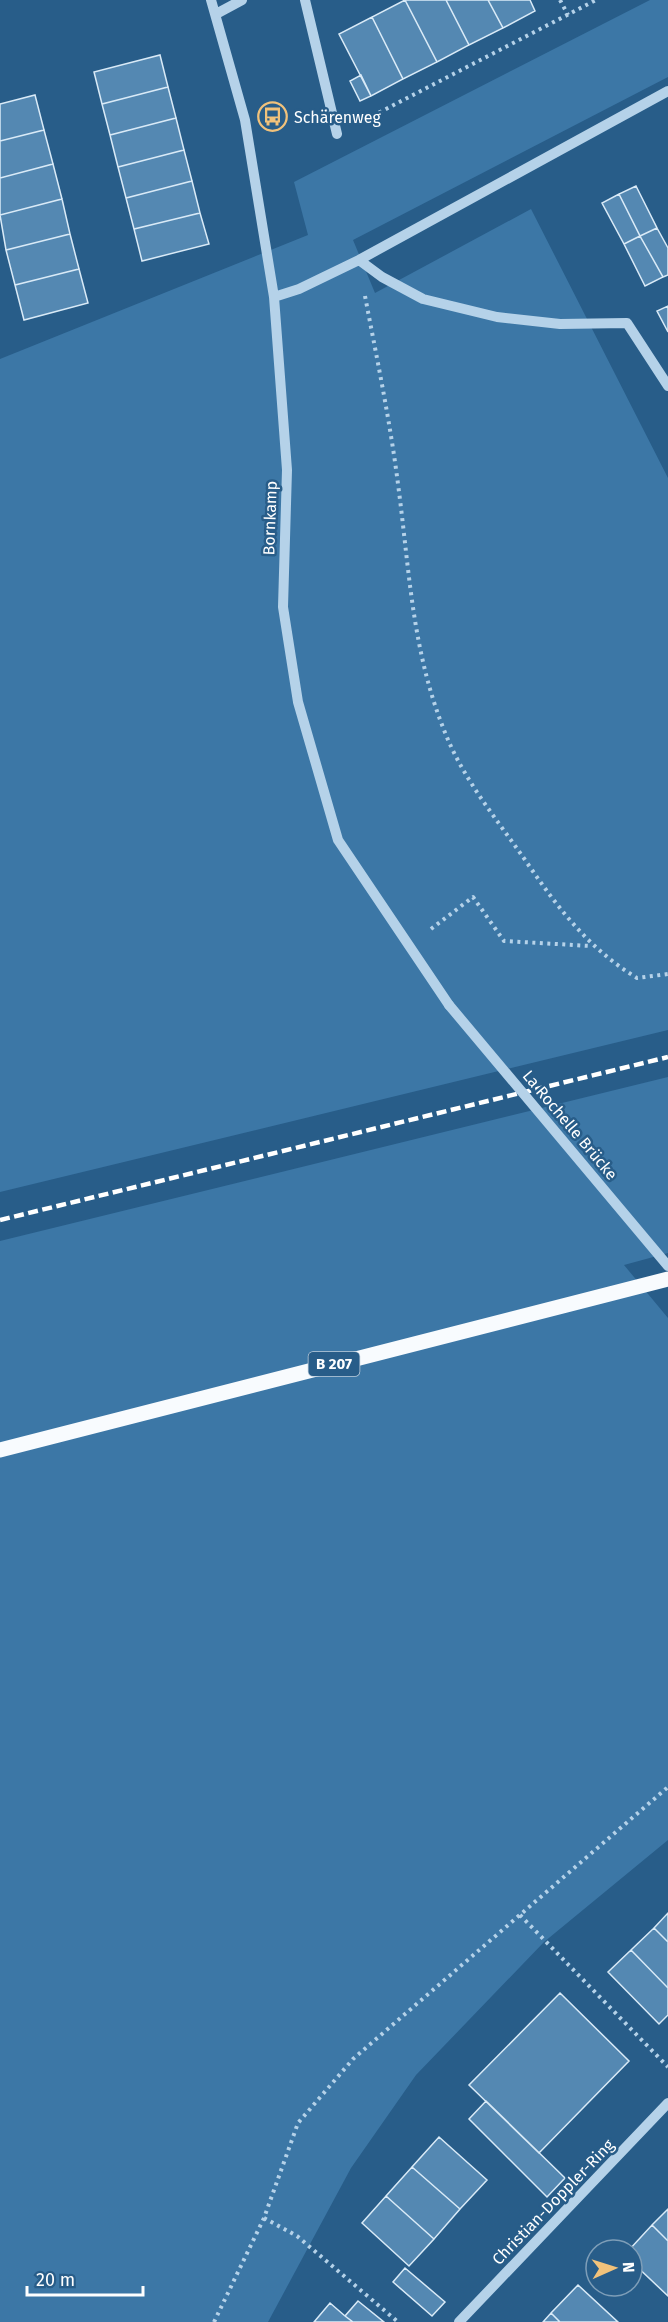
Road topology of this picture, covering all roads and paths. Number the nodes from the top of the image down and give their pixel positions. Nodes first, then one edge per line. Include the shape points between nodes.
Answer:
1 (211, 0) edge
2 (242, 0) edge
3 (305, 0) edge
4 (560, 0) edge
5 (596, 0) edge
6 (216, 14) junction
7 (568, 15) junction
8 (668, 91) edge
9 (337, 134) joint
10 (359, 260) junction
11 (274, 297) junction
12 (668, 387) edge
13 (431, 929) dead end
14 (592, 946) junction
15 (668, 974) edge
16 (449, 1005) joint
17 (668, 1266) edge
18 (668, 1279) edge
19 (0, 1450) edge
20 (668, 1786) edge
21 (520, 1915) junction
22 (668, 2067) edge
23 (668, 2103) edge
24 (264, 2218) junction
25 (214, 2322) edge
26 (398, 2322) edge
27 (459, 2322) edge

1 - 6 street, Bornkamp
2 - 6 street
3 - 9 street
4 - 7 path
5 - 7 path
6 - 11 street, Bornkamp via 245,120
7 - 9 path
8 - 10 street
10 - 11 street
10 - 12 street via 382,278 423,299 497,317 560,324 627,323
10 - 14 path via 388,417 412,617 429,687 466,775 544,888
11 - 16 street, Bornkamp via 287,470 283,607 298,702 338,840
13 - 14 path via 473,897 504,941
14 - 15 path via 637,978
16 - 17 street, La Rochelle Brücke, bridge
18 - 19 main road, B 207
20 - 21 path
21 - 22 path
21 - 24 path via 353,2059 298,2123
23 - 27 street, Christian-Doppler-Ring
24 - 25 path
24 - 26 path via 297,2236

